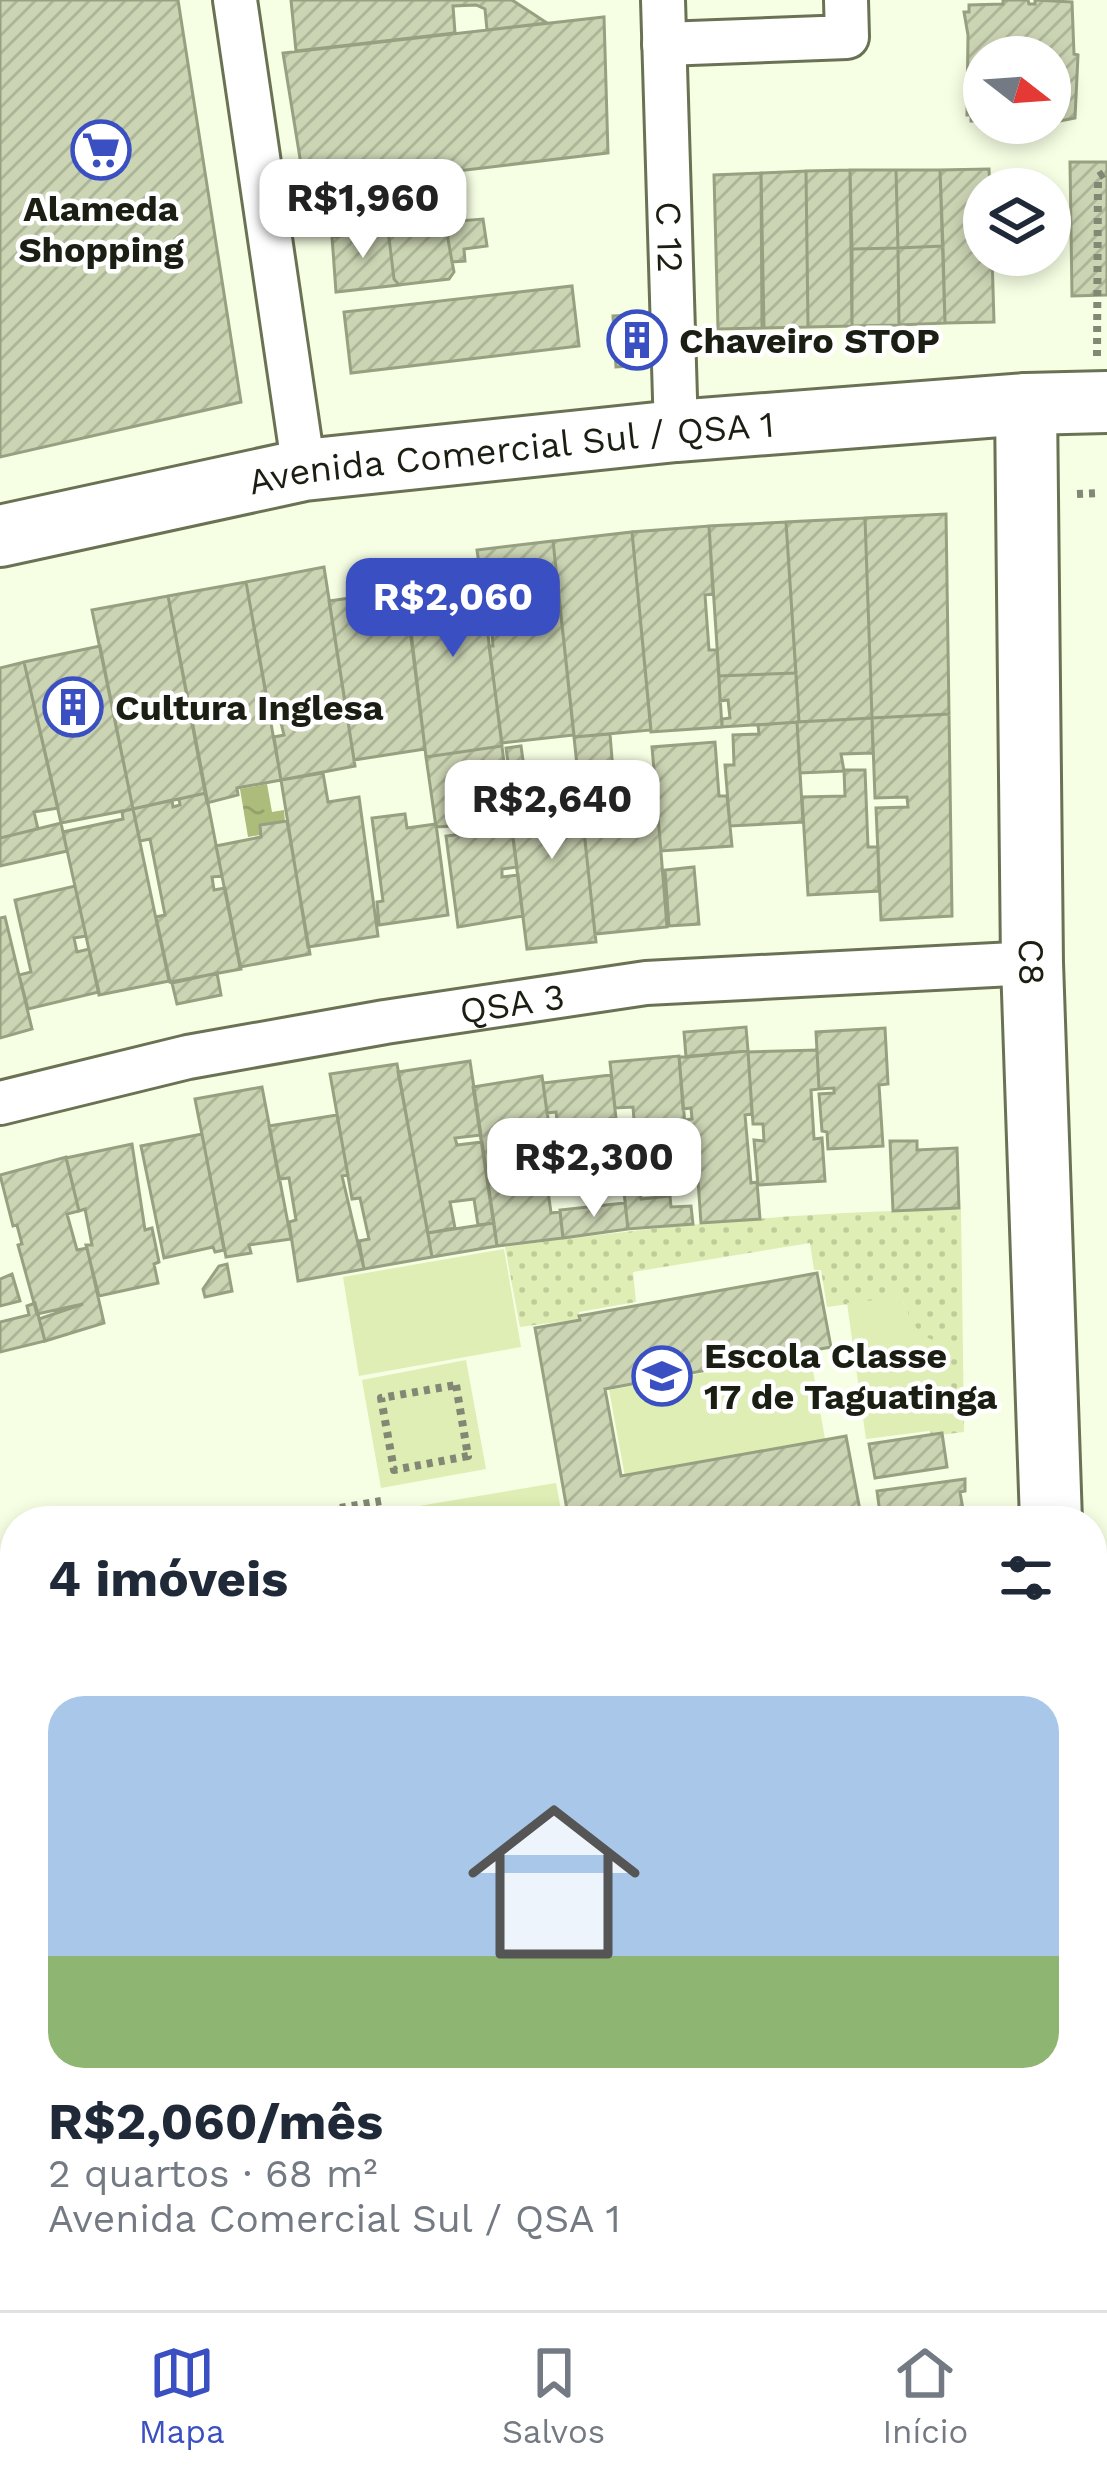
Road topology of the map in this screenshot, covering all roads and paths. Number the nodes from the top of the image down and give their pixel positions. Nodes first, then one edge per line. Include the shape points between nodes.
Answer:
1 (235, 0) edge
2 (663, 0) edge
3 (846, 0) edge
4 (664, 44) junction
5 (1107, 171) edge
6 (1102, 386) edge
7 (1027, 404) junction
8 (676, 431) junction
9 (304, 470) junction
10 (0, 536) edge
11 (1032, 963) junction
12 (0, 1103) edge
13 (462, 1420) joint
14 (381, 1501) dead end
15 (352, 1506) edge
16 (1050, 1506) edge

1 - 9 street
2 - 4 street, C 12
3 - 4 street via 847,38
4 - 8 street, C 12
5 - 6 path via 1097,177
6 - 7 main road, Avenida Comercial Sul / QSA 1
7 - 8 main road, Avenida Comercial Sul / QSA 1
7 - 11 main road, C8
8 - 9 main road, Avenida Comercial Sul / QSA 1
9 - 10 main road, Avenida Comercial Sul / QSA 1
11 - 12 street, QSA 3 via 646,982 188,1058
11 - 16 main road, C8
13 - 13 path via 468,1456 394,1470 381,1398 456,1385
14 - 15 path

